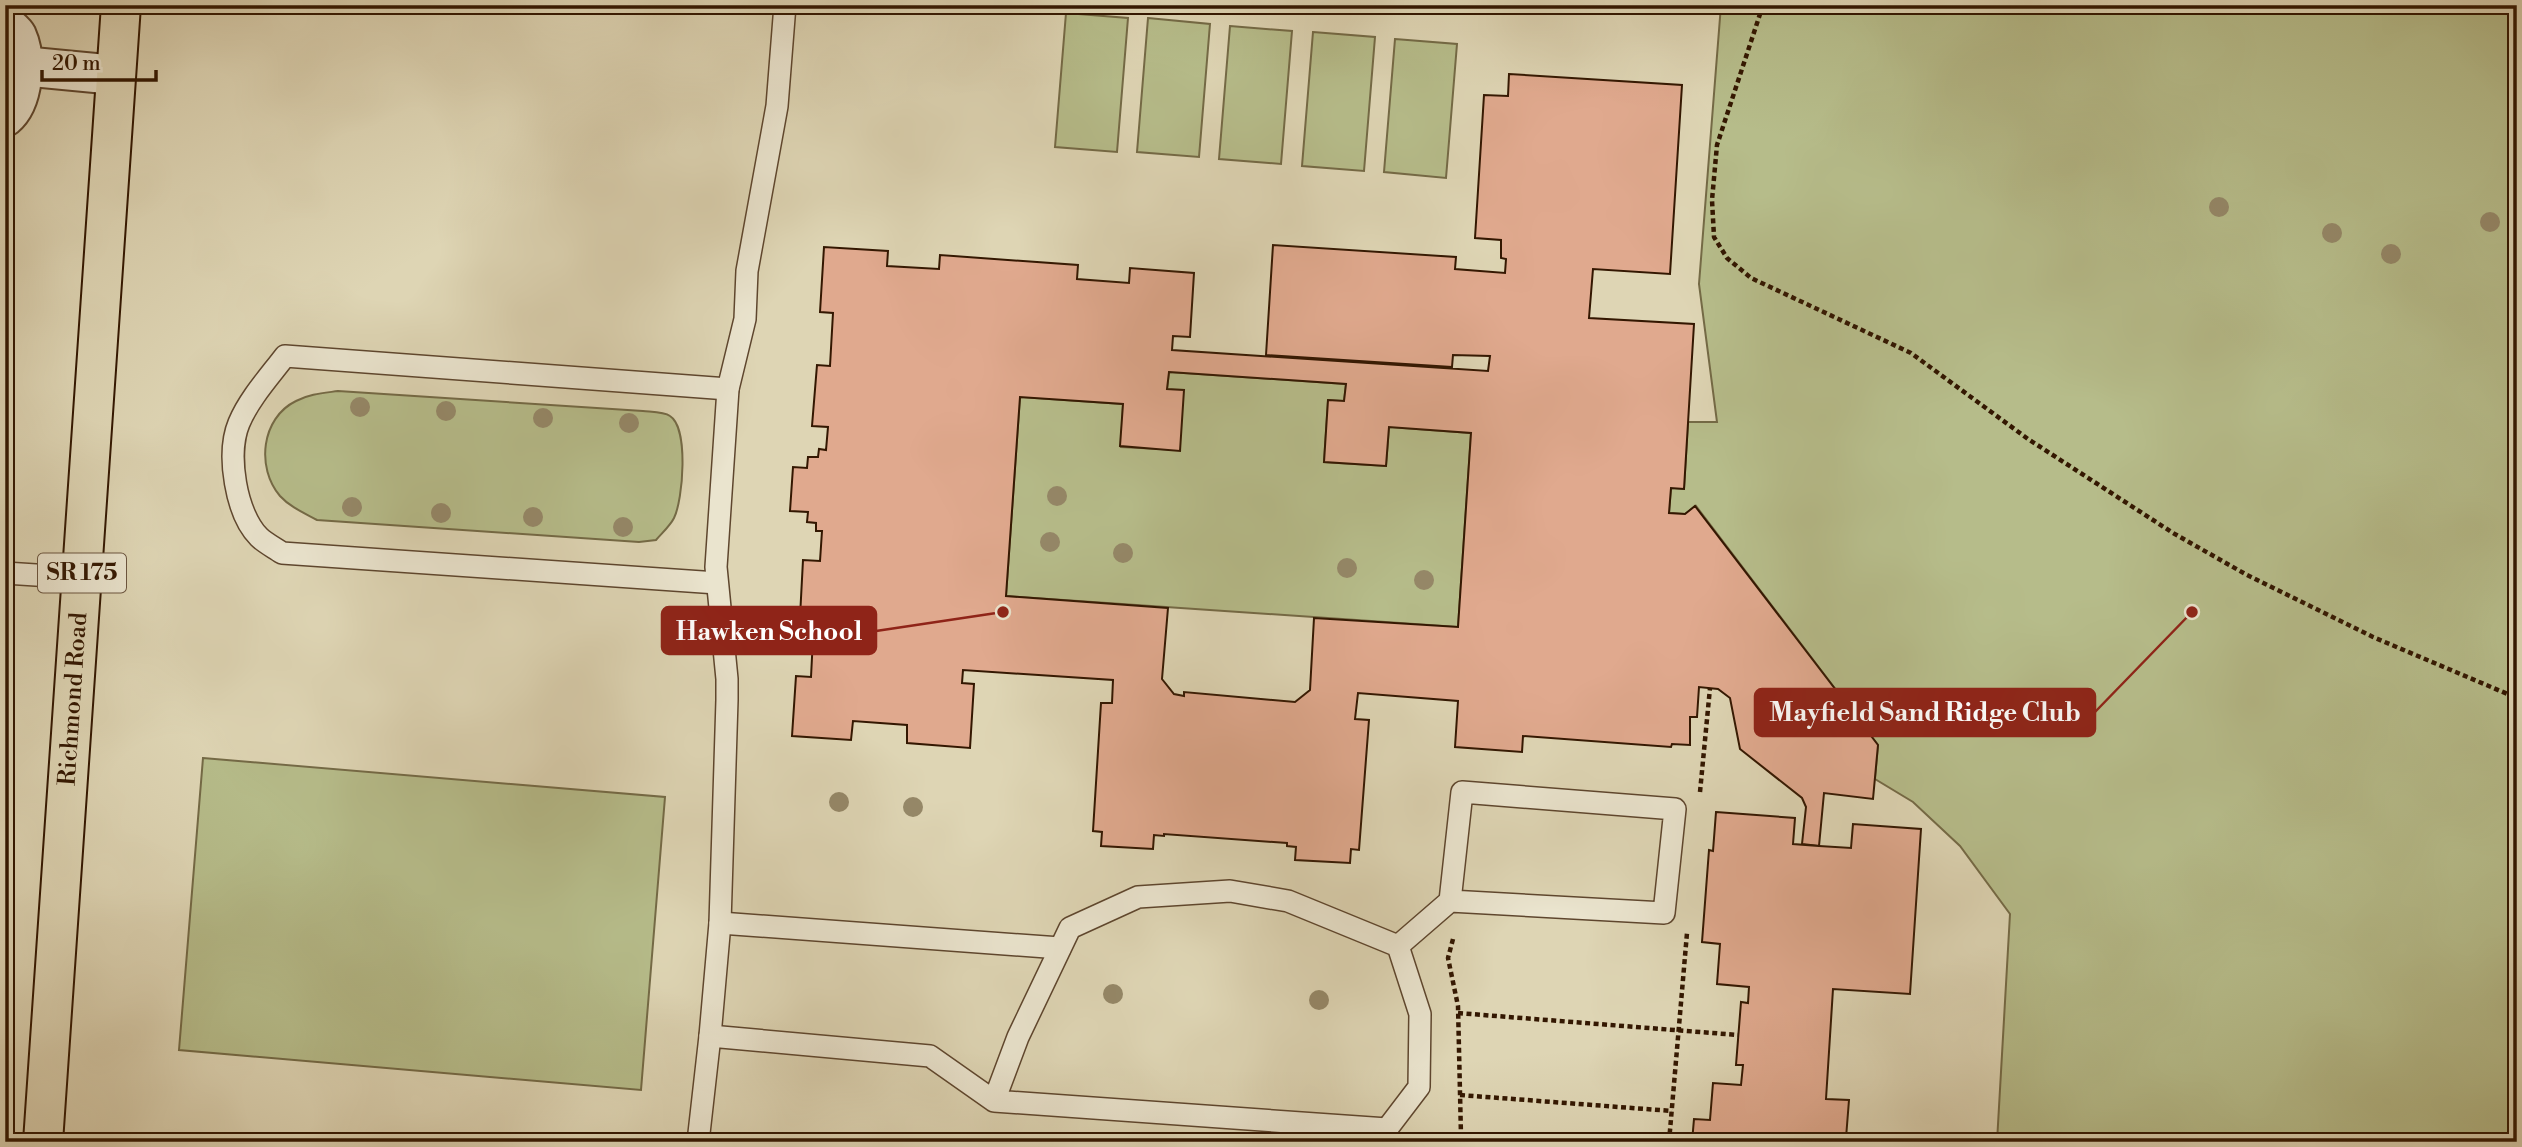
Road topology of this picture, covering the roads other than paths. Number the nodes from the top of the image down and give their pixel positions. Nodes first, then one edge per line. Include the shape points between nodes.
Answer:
1 (121, 5) edge
2 (785, 5) edge
3 (5, 24) edge
4 (22, 66) junction
5 (116, 75) junction
6 (5, 117) edge
7 (728, 389) junction
8 (5, 573) edge
9 (82, 578) junction
10 (717, 583) junction
11 (1450, 901) junction
12 (720, 923) junction
13 (1398, 946) junction
14 (1060, 948) junction
15 (710, 1036) junction
16 (994, 1101) junction
17 (43, 1142) edge
18 (698, 1142) edge

1 - 5 main road, Richmond Road / SR 175
2 - 7 lane via 778,106 747,271 745,320
3 - 4 street via 17,36
4 - 5 street
4 - 6 street via 21,92
5 - 9 main road, Richmond Road / SR 175
7 - 10 lane
7 - 10 lane via 285,356 238,425 233,457 244,512 258,537 282,553
8 - 9 lane
9 - 17 main road, Richmond Road / SR 175
10 - 12 lane via 727,679
11 - 11 lane via 1664,913 1675,809 1462,792
11 - 13 lane
12 - 14 lane
12 - 15 lane
13 - 14 lane via 1288,901 1230,891 1138,897 1070,928
13 - 16 lane via 1420,1014 1419,1087 1387,1129
14 - 16 lane
15 - 16 lane via 930,1056
15 - 18 lane

